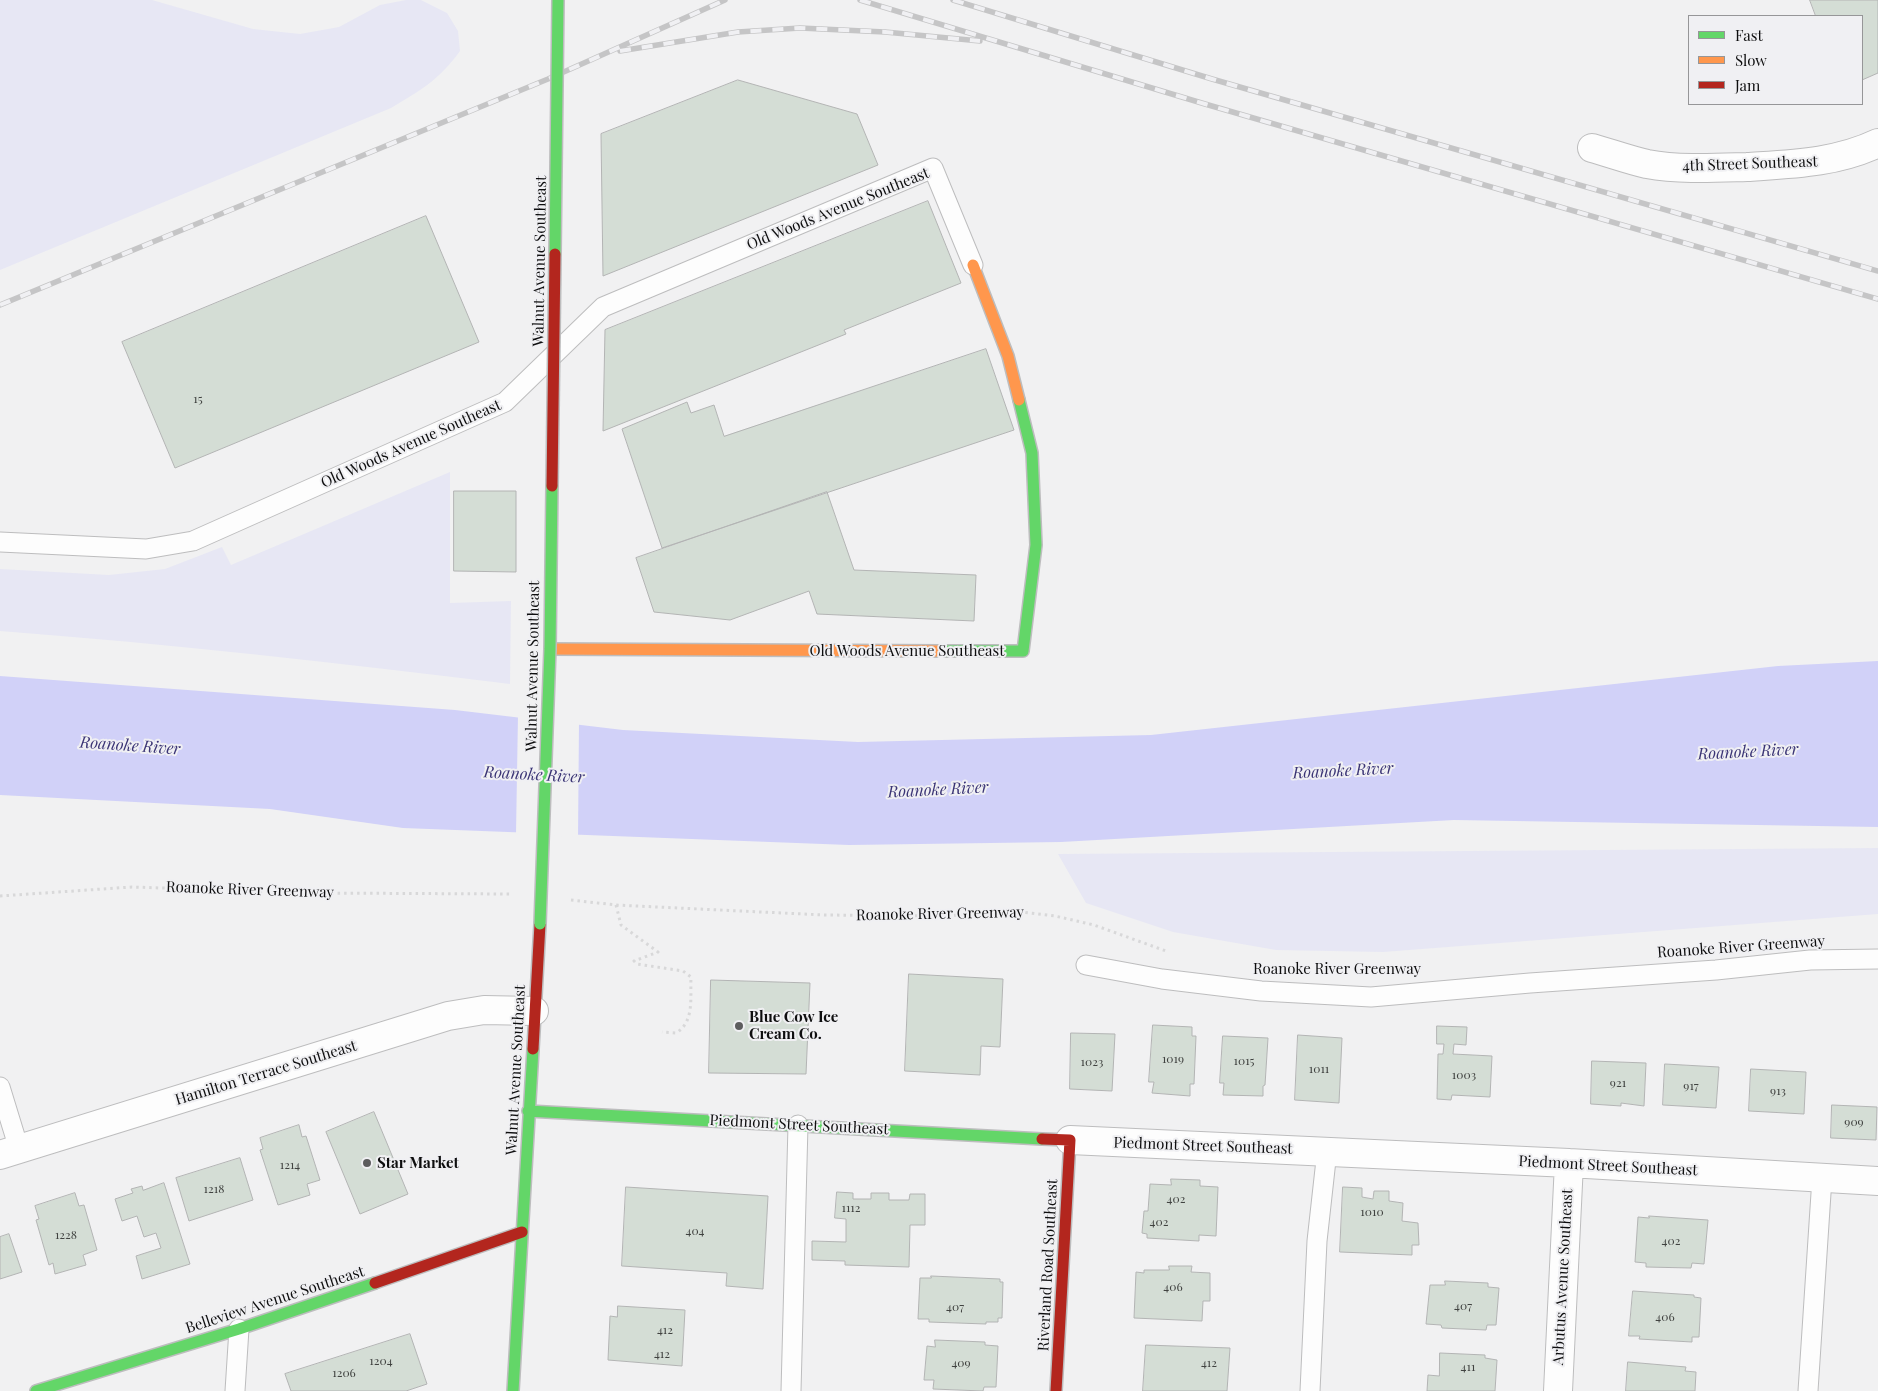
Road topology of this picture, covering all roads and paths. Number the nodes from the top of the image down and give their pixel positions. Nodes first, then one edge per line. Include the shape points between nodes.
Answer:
1 (558, 0) edge
2 (1878, 144) edge
3 (1592, 148) dead end
4 (972, 265) joint
5 (0, 542) edge
6 (550, 649) junction
7 (500, 893) dead end
8 (0, 896) edge
9 (593, 903) dead end
10 (616, 905) junction
11 (1166, 952) dead end
12 (1878, 959) edge
13 (1086, 965) dead end
14 (534, 1012) junction
15 (662, 1032) dead end
16 (0, 1087) edge
17 (528, 1111) junction
18 (798, 1125) junction
19 (1070, 1140) junction
20 (1327, 1151) junction
21 (9, 1152) edge
22 (1569, 1163) junction
23 (1822, 1178) junction
24 (1878, 1181) edge
25 (522, 1232) junction
26 (239, 1329) junction
27 (36, 1391) edge
28 (235, 1391) edge
29 (513, 1391) edge
30 (791, 1391) edge
31 (1056, 1391) edge
32 (1310, 1391) edge
33 (1558, 1391) edge
34 (1808, 1391) edge

1 - 6 main road, Walnut Avenue Southeast, bridge
2 - 3 street, 4th Street Southeast via 1824,161 1696,169 1648,164
4 - 5 lane, Old Woods Avenue Southeast via 934,168 603,306 505,402 193,541 146,548
4 - 6 main road, Old Woods Avenue Southeast via 1008,356 1032,453 1036,546 1023,651
6 - 14 main road, Walnut Avenue Southeast, bridge
7 - 8 path, Roanoke River Greenway via 311,893 132,887
9 - 10 path, Roanoke River Greenway
10 - 11 path, Roanoke River Greenway via 824,915 939,916 1021,912 1094,925
10 - 15 path via 621,925 658,952 634,961 636,964 683,971 691,977 686,1025 676,1033
12 - 13 lane via 1810,960 1371,997 1261,991 1162,979
14 - 17 main road, Walnut Avenue Southeast
14 - 21 street, Hamilton Terrace Southeast via 484,1010 448,1016
16 - 21 lane
17 - 18 main road, Piedmont Street Southeast
17 - 25 main road, Walnut Avenue Southeast
18 - 19 main road, Piedmont Street Southeast
18 - 30 lane
19 - 20 street, Piedmont Street Southeast
19 - 31 main road, Riverland Road Southeast
20 - 22 street, Piedmont Street Southeast
20 - 32 lane via 1317,1241
22 - 23 street, Piedmont Street Southeast
22 - 33 street, Arbutus Avenue Southeast
23 - 24 street, Piedmont Street Southeast
23 - 34 lane
25 - 26 main road, Belleview Avenue Southeast
25 - 29 main road, Walnut Avenue Southeast
26 - 27 main road, Belleview Avenue Southeast
26 - 28 lane

